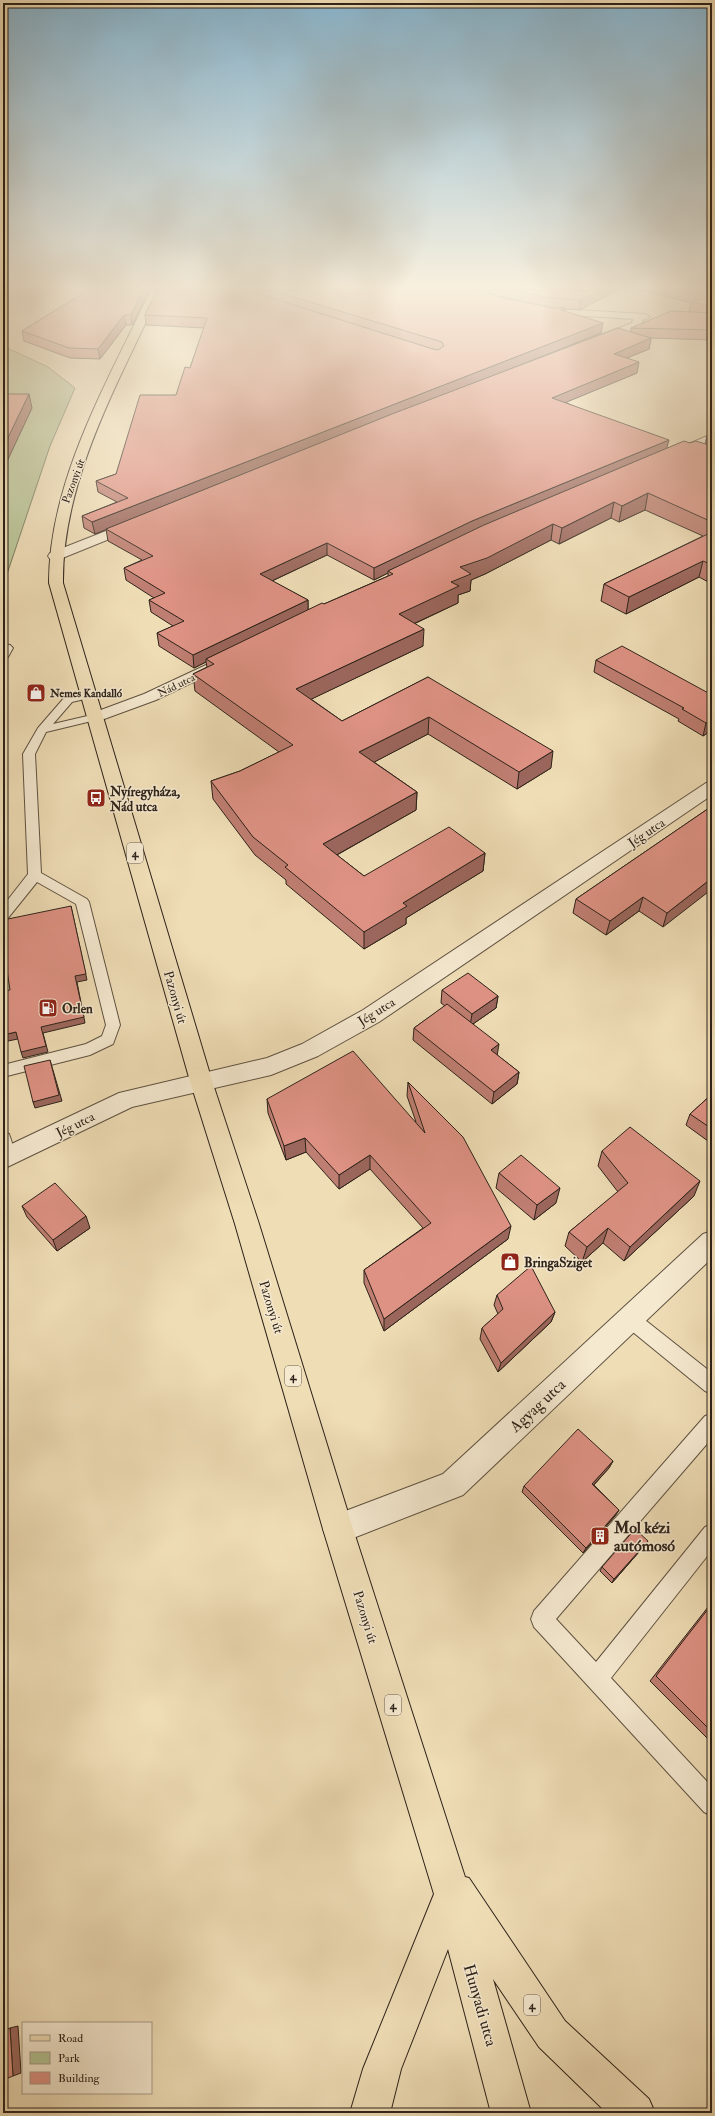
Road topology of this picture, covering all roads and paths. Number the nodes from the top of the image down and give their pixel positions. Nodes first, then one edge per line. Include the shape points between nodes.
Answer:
1 (109, 389) edge
2 (712, 438) edge
3 (666, 458) edge
4 (147, 519) edge
5 (55, 556) junction
6 (234, 657) edge
7 (87, 689) junction
8 (96, 717) junction
9 (42, 730) junction
10 (712, 787) edge
11 (36, 875) junction
12 (3, 915) edge
13 (3, 1071) edge
14 (201, 1081) junction
15 (4, 1152) edge
16 (712, 1242) edge
17 (629, 1318) junction
18 (712, 1385) edge
19 (712, 1423) edge
20 (338, 1529) junction
21 (712, 1534) edge
22 (596, 1679) junction
23 (712, 1804) edge
24 (449, 1888) junction
25 (370, 2113) edge
26 (512, 2113) edge
27 (635, 2113) edge

1 - 5 main road, Pazonyi út / 4 via 64,501
2 - 3 street via 694,452
4 - 5 street
5 - 7 main road, Pazonyi út / 4 via 56,583
6 - 8 street, Nád utca via 150,697
7 - 8 main road, 4
7 - 9 lane via 68,700
8 - 9 lane
8 - 14 main road, Pazonyi út / 4
9 - 11 lane via 29,754
10 - 14 street, Jég utca via 371,1016 310,1050 271,1066
11 - 12 lane
11 - 13 lane via 82,902 113,1025 108,1040 90,1049
14 - 15 street, Jég utca via 127,1099
14 - 20 main road, Pazonyi út / 4 via 247,1224
16 - 17 street, Agyag utca
17 - 18 lane
17 - 20 street, Agyag utca via 453,1485
19 - 22 lane via 542,1619
20 - 24 main road, Pazonyi út / 4
21 - 22 lane
22 - 23 lane
24 - 25 main road via 382,2069
24 - 26 main road, Hunyadi utca / 4
24 - 27 main road, 4 via 552,2034

